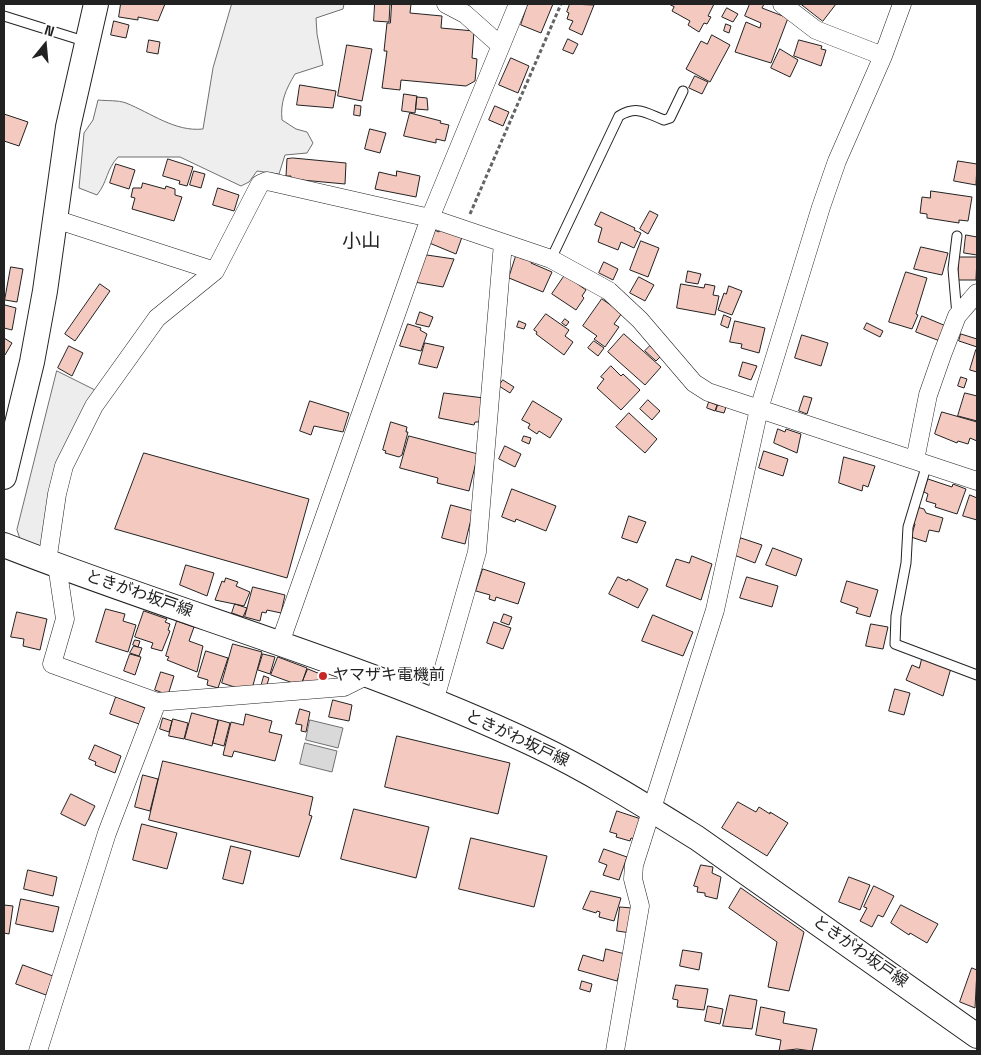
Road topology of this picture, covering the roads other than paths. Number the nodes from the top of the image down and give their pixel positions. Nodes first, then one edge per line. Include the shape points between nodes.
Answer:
1 (96, 4) edge
2 (446, 4) edge
3 (518, 4) edge
4 (782, 4) edge
5 (902, 4) edge
6 (4, 16) edge
7 (87, 42) junction
8 (500, 46) junction
9 (883, 56) junction
10 (683, 90) dead end
11 (430, 218) junction
12 (55, 219) junction
13 (957, 236) dead end
14 (503, 243) junction
15 (551, 259) junction
16 (215, 271) junction
17 (977, 293) edge
18 (957, 316) junction
19 (759, 409) junction
20 (921, 462) junction
21 (4, 477) edge
22 (977, 481) edge
23 (4, 545) edge
24 (52, 564) junction
25 (280, 643) junction
26 (977, 675) edge
27 (368, 676) junction
28 (157, 702) junction
29 (434, 702) junction
30 (653, 810) junction
31 (977, 1036) edge
32 (38, 1051) edge
33 (614, 1051) edge

1 - 7 main road
2 - 8 street via 465,14
3 - 8 street
4 - 9 street via 816,30
5 - 9 street
6 - 7 lane
7 - 12 main road via 68,127
8 - 11 street
9 - 19 street via 837,161
10 - 15 lane via 670,118 664,120 630,109 619,116
11 - 14 street
11 - 16 street via 267,181 260,184
11 - 25 street
12 - 16 street
12 - 21 main road via 32,362
13 - 18 lane via 953,269
14 - 15 street
14 - 29 street via 477,552
15 - 19 street via 609,292 640,320 694,383 708,392
16 - 24 street via 157,318 94,406 64,466 57,494
17 - 18 street
18 - 20 street via 928,395
19 - 20 street
19 - 30 street via 715,610
20 - 22 street
20 - 26 lane via 908,527 895,644
23 - 24 main road, ときがわ坂戸線
24 - 25 main road, ときがわ坂戸線
24 - 28 street via 65,619 52,664
25 - 27 main road, ときがわ坂戸線
27 - 28 street via 344,687
27 - 29 main road, ときがわ坂戸線
28 - 32 street via 107,832
29 - 30 main road, ときがわ坂戸線 via 533,744
30 - 31 main road, ときがわ坂戸線
30 - 33 street via 634,865 633,879 640,906

